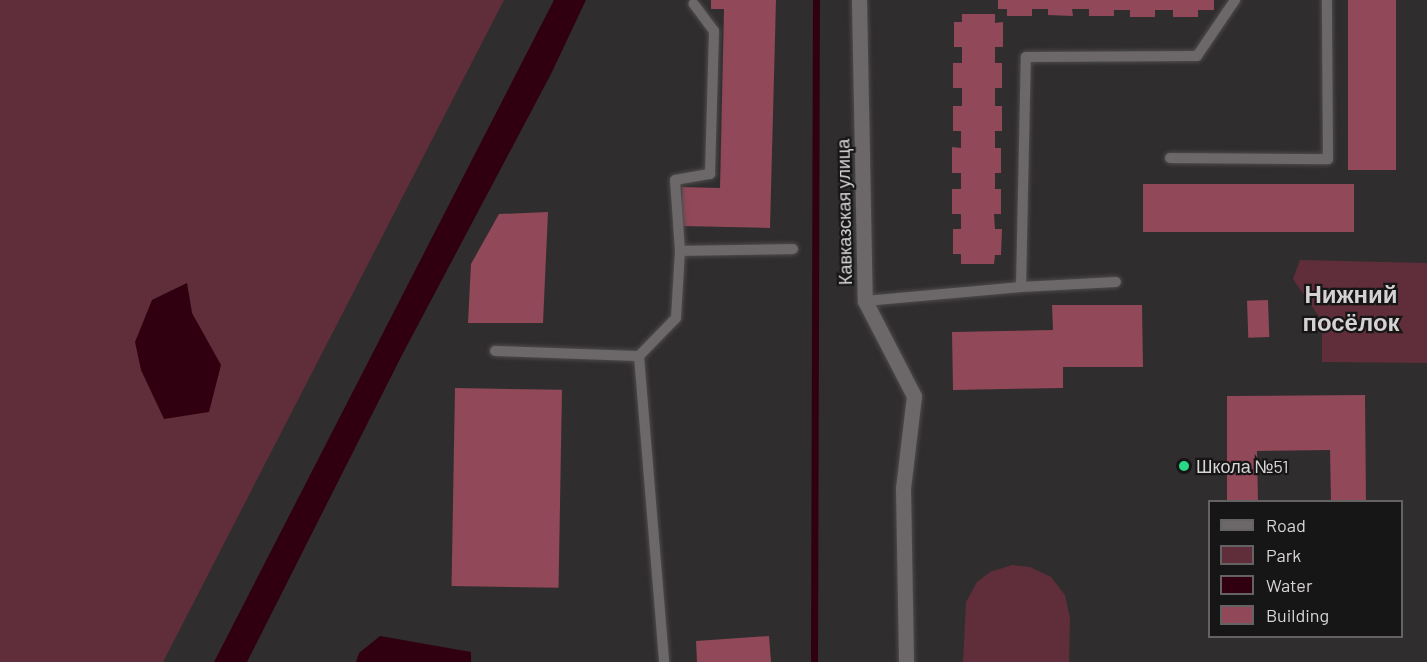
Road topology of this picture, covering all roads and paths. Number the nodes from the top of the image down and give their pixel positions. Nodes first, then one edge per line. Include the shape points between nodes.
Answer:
1 (858, 0) edge
2 (1235, 0) edge
3 (1327, 0) edge
4 (694, 4) dead end
5 (1170, 158) dead end
6 (793, 249) dead end
7 (680, 251) junction
8 (1116, 282) dead end
9 (1021, 287) junction
10 (865, 301) junction
11 (495, 351) dead end
12 (639, 356) junction
13 (664, 662) edge
14 (906, 662) edge

1 - 10 street, Кавказская улица
2 - 9 lane via 1197,56 1026,57
3 - 5 lane via 1329,159
4 - 7 lane via 714,31 710,174 675,180
6 - 7 lane
7 - 12 lane via 676,318
8 - 9 lane
9 - 10 lane
10 - 14 street, Кавказская улица via 914,396 903,488
11 - 12 lane
12 - 13 lane

